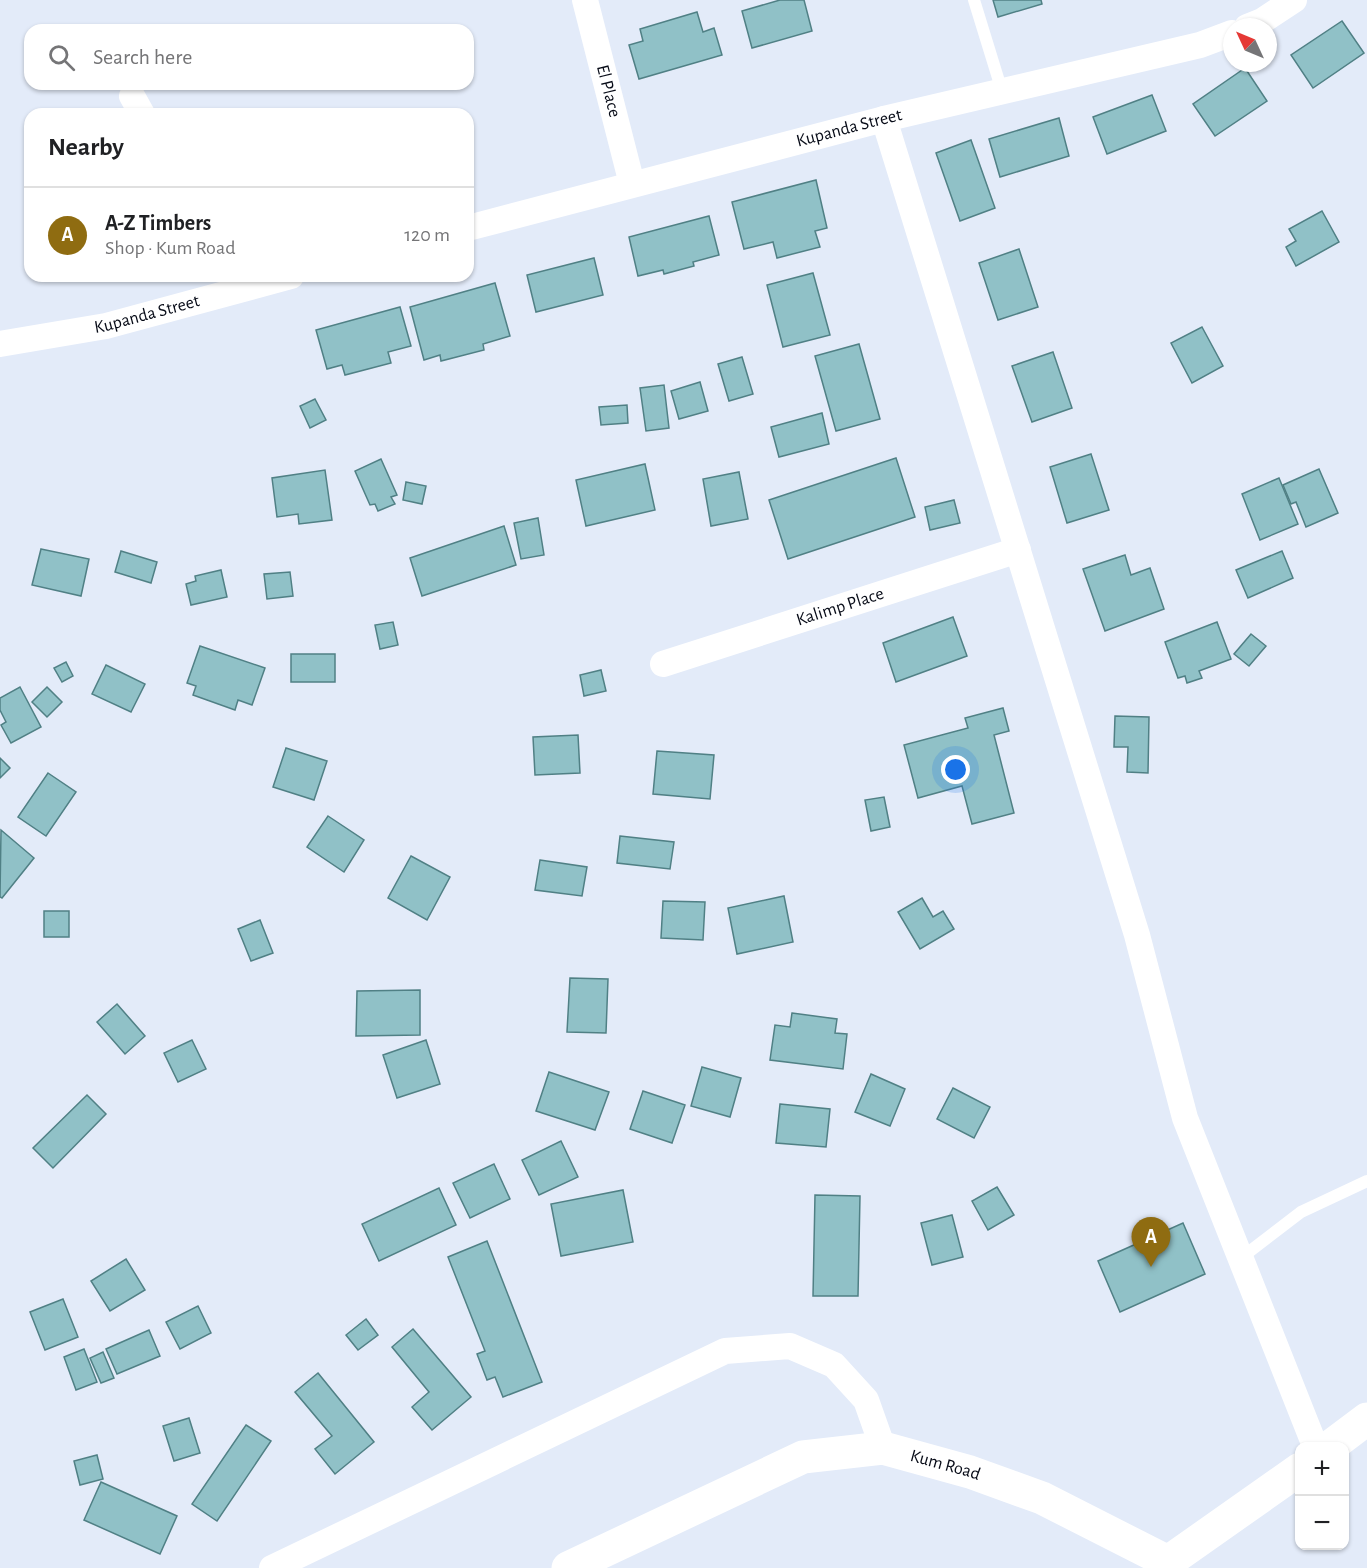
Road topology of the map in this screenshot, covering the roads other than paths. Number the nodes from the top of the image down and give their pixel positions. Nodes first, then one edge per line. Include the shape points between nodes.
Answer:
1 (585, 0) edge
2 (974, 0) edge
3 (1294, 0) edge
4 (1267, 18) edge
5 (1223, 36) edge
6 (1002, 91) junction
7 (884, 119) junction
8 (632, 184) junction
9 (474, 226) edge
10 (236, 283) edge
11 (0, 344) edge
12 (1018, 550) junction
13 (663, 664) dead end
14 (1367, 1181) edge
15 (1241, 1258) junction
16 (1367, 1419) edge
17 (1313, 1442) edge
18 (1336, 1442) edge
19 (883, 1448) junction
20 (1295, 1472) edge
21 (1168, 1565) edge
22 (272, 1568) edge
23 (568, 1568) edge

1 - 8 street, El Place
2 - 6 lane
3 - 4 street
5 - 6 street, Kupanda Street
6 - 7 street, Kupanda Street
7 - 8 street, Kupanda Street
7 - 12 street
8 - 9 street, Kupanda Street
10 - 11 street, Kupanda Street via 106,326
12 - 13 street, Kalimp Place
12 - 15 street via 1137,935 1185,1118
14 - 15 lane via 1301,1212
15 - 17 street
16 - 18 street
19 - 21 street, Kum Road via 970,1472 1042,1498
19 - 22 street via 866,1400 834,1365 790,1346 725,1351
19 - 23 street, Kum Road via 803,1457
20 - 21 street, Kum Road

